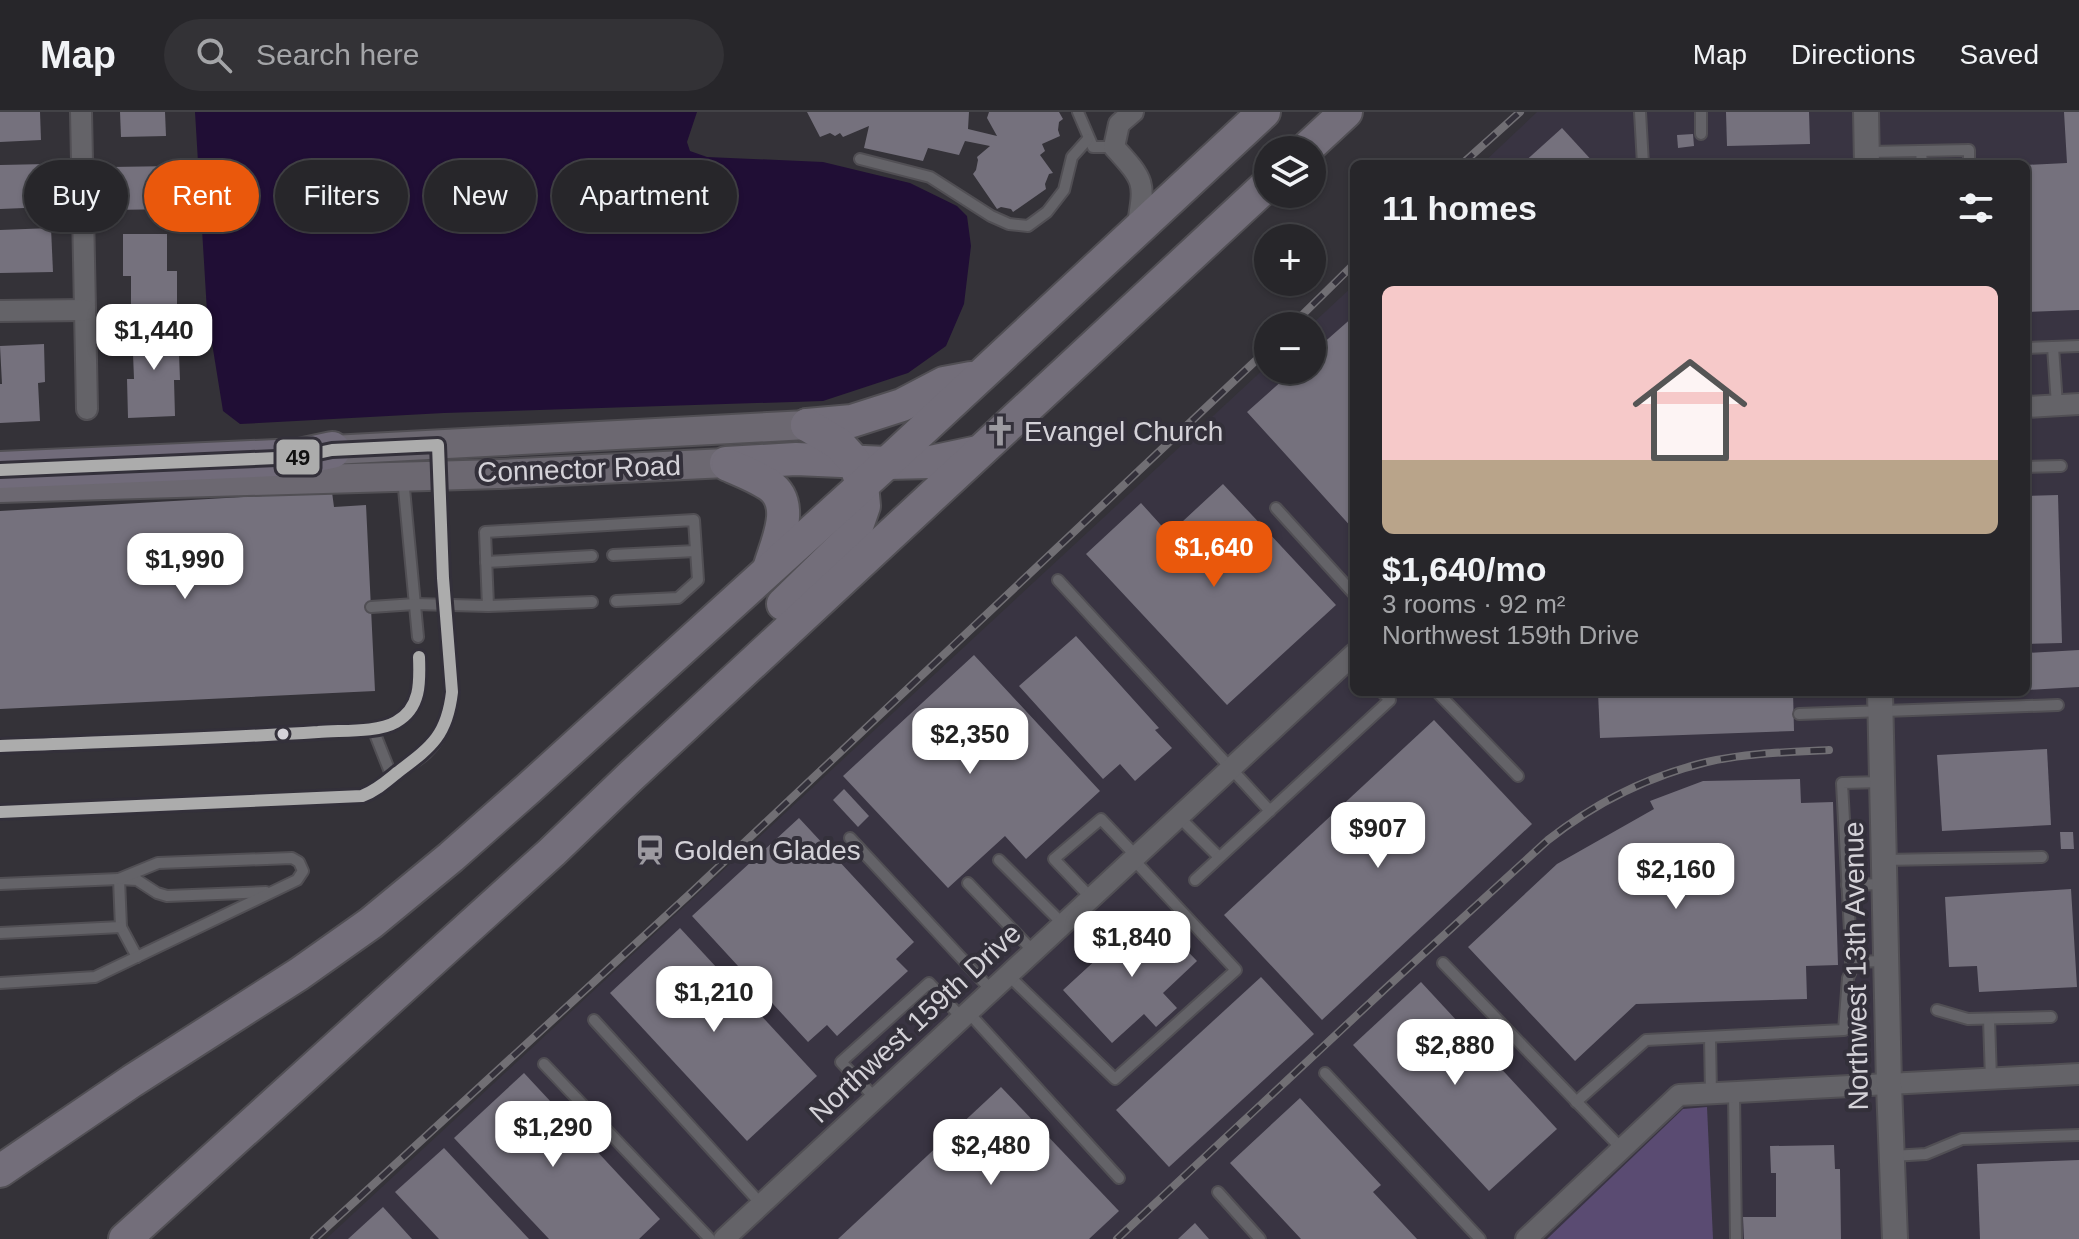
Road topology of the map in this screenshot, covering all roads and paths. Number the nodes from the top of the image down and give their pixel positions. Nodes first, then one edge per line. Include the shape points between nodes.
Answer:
1 (81, 112) edge
2 (1078, 112) edge
3 (1133, 112) edge
4 (1264, 112) edge
5 (1346, 112) edge
6 (1640, 112) edge
7 (1701, 112) edge
8 (1866, 112) edge
9 (1701, 134) dead end
10 (1320, 136) edge
11 (1088, 139) junction
12 (1116, 141) junction
13 (1921, 151) junction
14 (1867, 158) edge
15 (860, 159) dead end
16 (1643, 160) edge
17 (1922, 160) edge
18 (1969, 160) edge
19 (1254, 197) edge
20 (1137, 229) junction
21 (85, 310) junction
22 (0, 311) edge
23 (2079, 346) edge
24 (2053, 347) junction
25 (2030, 348) edge
26 (978, 377) junction
27 (2079, 404) edge
28 (2057, 405) junction
29 (2030, 407) edge
30 (87, 409) dead end
31 (807, 425) junction
32 (438, 445) junction
33 (401, 447) junction
34 (332, 450) junction
35 (978, 452) junction
36 (0, 454) edge
37 (726, 463) junction
38 (887, 463) junction
39 (2061, 466) dead end
40 (2030, 467) edge
41 (0, 470) edge
42 (858, 472) junction
43 (439, 475) junction
44 (403, 476) junction
45 (0, 488) edge
46 (1276, 508) dead end
47 (696, 551) junction
48 (613, 555) dead end
49 (592, 556) dead end
50 (486, 562) junction
51 (769, 569) junction
52 (1058, 580) dead end
53 (1350, 590) edge
54 (616, 601) dead end
55 (592, 602) dead end
56 (415, 604) junction
57 (445, 606) junction
58 (488, 606) junction
59 (371, 607) dead end
60 (447, 635) dead end
61 (418, 637) dead end
62 (449, 654) dead end
63 (419, 656) dead end
64 (1350, 661) edge
65 (717, 695) junction
66 (1386, 696) edge
67 (1441, 696) edge
68 (1880, 702) edge
69 (2058, 705) dead end
70 (1799, 714) dead end
71 (373, 729) junction
72 (0, 746) edge
73 (1230, 769) junction
74 (1518, 776) dead end
75 (392, 777) junction
76 (1882, 782) junction
77 (1270, 811) junction
78 (0, 812) edge
79 (1178, 816) junction
80 (850, 838) dead end
81 (1219, 857) junction
82 (2042, 857) dead end
83 (1134, 858) junction
84 (999, 860) dead end
85 (1884, 872) junction
86 (119, 879) junction
87 (1195, 880) dead end
88 (968, 883) dead end
89 (0, 884) edge
90 (1847, 885) junction
91 (272, 891) junction
92 (1091, 898) junction
93 (1063, 924) junction
94 (121, 927) junction
95 (0, 933) edge
96 (1033, 951) junction
97 (137, 957) junction
98 (1886, 961) junction
99 (1851, 962) junction
100 (1443, 963) dead end
101 (1008, 975) junction
102 (0, 983) edge
103 (991, 990) junction
104 (1937, 1010) dead end
105 (965, 1015) junction
106 (2051, 1017) dead end
107 (1989, 1019) junction
108 (594, 1020) dead end
109 (1710, 1037) junction
110 (544, 1064) dead end
111 (1325, 1073) dead end
112 (2079, 1074) edge
113 (1991, 1079) junction
114 (1889, 1085) junction
115 (1734, 1093) junction
116 (1711, 1094) junction
117 (875, 1098) junction
118 (1576, 1102) junction
119 (2079, 1135) edge
120 (1622, 1149) junction
121 (1892, 1156) junction
122 (0, 1171) edge
123 (1119, 1178) dead end
124 (1218, 1192) dead end
125 (761, 1204) junction
126 (125, 1239) edge
127 (710, 1239) edge
128 (724, 1239) edge
129 (1260, 1239) edge
130 (1480, 1239) edge
131 (1526, 1239) edge
132 (1736, 1239) edge
133 (1895, 1239) edge

1 - 21 street
2 - 11 lane
3 - 12 street via 1119,124
4 - 20 main road
5 - 10 main road
6 - 16 lane
7 - 9 lane
8 - 14 street
11 - 12 lane via 1093,147
11 - 15 lane via 1072,157 1064,190 1028,226 991,216 930,177
12 - 20 street via 1141,179
13 - 14 lane
13 - 17 lane
13 - 18 lane via 1969,150
19 - 35 main road
20 - 26 main road
21 - 22 street
21 - 30 street
23 - 24 lane
24 - 25 lane
24 - 28 lane
26 - 31 main road via 944,383 902,405 852,421
26 - 38 main road
27 - 28 street
28 - 29 street
31 - 32 main road, Connector Road
31 - 42 main road via 839,444
32 - 33 main road, Connector Road
32 - 43 street
33 - 34 main road, Connector Road
33 - 44 street
34 - 36 main road via 310,445
34 - 41 highway via 299,457
35 - 38 main road via 931,462
35 - 65 main road
37 - 42 main road via 796,459
37 - 43 main road, Connector Road
37 - 51 main road via 767,484 782,501 782,524
38 - 42 main road
39 - 40 lane
42 - 51 main road
42 - 65 main road via 864,506 854,535 740,645
43 - 44 main road, Connector Road
43 - 57 lane
44 - 45 main road, Connector Road
44 - 56 lane
46 - 53 lane
47 - 48 lane
47 - 50 lane via 694,520 485,532
47 - 54 lane via 698,580 678,598
49 - 50 lane
50 - 58 lane
51 - 122 main road via 529,788 371,923
52 - 73 lane
55 - 58 lane
56 - 57 lane
56 - 59 lane
56 - 61 lane
57 - 58 lane
57 - 60 lane
62 - 75 lane via 452,692 444,725 426,753
63 - 71 lane via 419,694 409,714
64 - 73 street, Northwest 159th Drive
65 - 126 main road
66 - 77 lane via 1390,700
67 - 74 lane
68 - 69 lane
68 - 70 lane
68 - 76 street, Northwest 13th Avenue
71 - 72 lane
71 - 75 lane
73 - 77 lane
73 - 79 street, Northwest 159th Drive
75 - 78 lane via 372,793 352,797
76 - 85 street, Northwest 13th Avenue
76 - 90 lane via 1842,783
77 - 81 lane
79 - 81 lane
79 - 83 street, Northwest 159th Drive
80 - 103 lane
81 - 87 lane
82 - 85 lane
83 - 92 street, Northwest 159th Drive
83 - 92 lane via 1101,819 1054,859
83 - 101 lane via 1236,970 1115,1079
84 - 93 lane
85 - 90 lane
85 - 98 street, Northwest 13th Avenue
86 - 89 lane
86 - 91 lane via 137,880 167,896
86 - 91 lane via 158,863 283,858 299,862 303,871 297,880
86 - 94 lane
88 - 96 lane
90 - 99 lane
91 - 97 lane
92 - 93 street, Northwest 159th Drive
93 - 96 street, Northwest 159th Drive
94 - 95 lane
94 - 97 lane
96 - 101 street, Northwest 159th Drive
97 - 102 lane via 95,977
98 - 99 lane
98 - 114 street, Northwest 13th Avenue
99 - 109 lane via 1844,1030
100 - 118 lane
101 - 103 street, Northwest 159th Drive
103 - 105 street, Northwest 159th Drive
104 - 107 lane
105 - 117 street, Northwest 159th Drive
105 - 117 lane via 929,983 841,1062
105 - 123 lane
106 - 107 lane
107 - 113 lane
108 - 125 lane
109 - 116 lane
109 - 118 lane via 1646,1040
110 - 127 lane
111 - 130 lane
112 - 113 street
113 - 114 street
114 - 115 street
114 - 121 street, Northwest 13th Avenue
115 - 116 street
115 - 132 lane
116 - 120 street via 1679,1095
117 - 125 street, Northwest 159th Drive
118 - 120 lane
119 - 121 lane via 1962,1139 1926,1154
120 - 131 street
121 - 133 street, Northwest 13th Avenue
124 - 129 lane
125 - 128 street, Northwest 159th Drive

